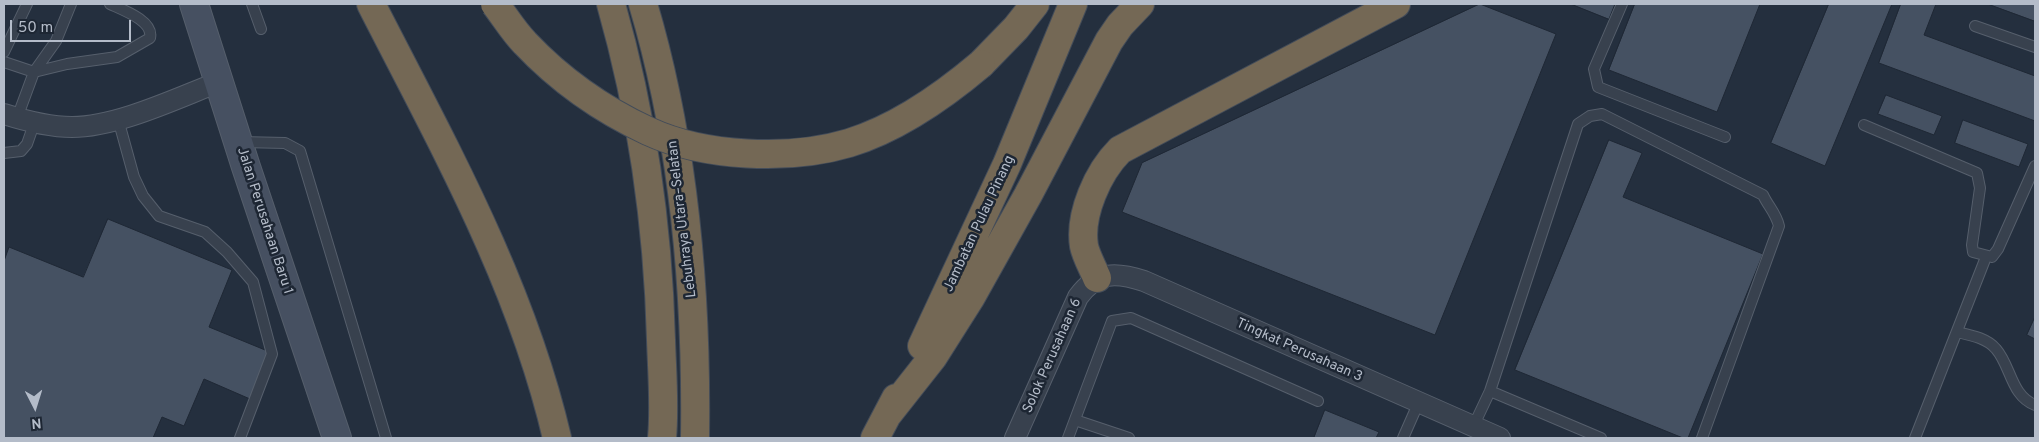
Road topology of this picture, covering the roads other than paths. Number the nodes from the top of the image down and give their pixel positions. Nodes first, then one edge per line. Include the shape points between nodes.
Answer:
1 (27, 4) edge
2 (71, 4) edge
3 (110, 4) edge
4 (194, 4) edge
5 (252, 4) edge
6 (371, 4) edge
7 (496, 4) edge
8 (611, 4) edge
9 (643, 4) edge
10 (1035, 4) edge
11 (1073, 4) edge
12 (1140, 4) edge
13 (1396, 4) edge
14 (1622, 4) edge
15 (1975, 26) dead end
16 (260, 29) dead end
17 (2035, 47) edge
18 (4, 52) edge
19 (4, 62) edge
20 (34, 72) junction
21 (219, 82) junction
22 (18, 119) edge
23 (118, 119) junction
24 (1864, 125) dead end
25 (1724, 137) dead end
26 (238, 142) junction
27 (4, 153) edge
28 (2035, 166) edge
29 (1986, 257) junction
30 (1097, 278) junction
31 (1957, 332) junction
32 (1490, 391) junction
33 (1318, 401) dead end
34 (1418, 404) junction
35 (2035, 405) edge
36 (888, 414) junction
37 (1075, 420) junction
38 (1473, 427) junction
39 (240, 438) edge
40 (336, 438) edge
41 (386, 438) edge
42 (557, 438) edge
43 (662, 438) edge
44 (695, 438) edge
45 (874, 438) edge
46 (1015, 438) edge
47 (1068, 438) edge
48 (1129, 438) edge
49 (1403, 438) edge
50 (1500, 438) edge
51 (1601, 438) edge
52 (1702, 438) edge
53 (1915, 438) edge

1 - 18 lane
2 - 20 lane via 56,41
3 - 20 lane via 149,28 150,38 118,57
4 - 21 street, Jalan Perusahaan Baru 1
5 - 16 lane
6 - 42 highway via 464,186 510,288 542,381
7 - 10 highway, bridge via 524,43 593,100 648,131 690,145 732,152 804,152 848,143 890,126 924,107 981,64
8 - 43 highway via 626,61 651,203 660,314
9 - 44 highway, Lebuhraya Utara–Selatan via 682,181 692,278
11 - 36 highway, Jambatan Pulau Pinang via 1031,111 981,224
12 - 36 highway via 1120,24 1110,41 971,297 933,357
13 - 30 highway via 1120,150 1108,162 1085,221 1084,247
14 - 25 lane via 1594,69 1598,86
15 - 17 lane
19 - 20 lane
20 - 22 lane
21 - 23 street
21 - 26 street, Jalan Perusahaan Baru 1
22 - 23 street via 73,127
22 - 27 lane via 27,144 21,151
23 - 39 lane via 134,177 143,196 159,216 205,232 253,282 272,354
24 - 29 lane via 1977,173 1980,188 1972,246 1973,252
26 - 40 street, Jalan Perusahaan Baru 1
26 - 41 lane via 285,143 300,151
28 - 29 lane via 1998,250
29 - 31 lane
30 - 34 street, Tingkat Perusahaan 3 via 1127,276 1144,282
30 - 46 street, Solok Perusahaan 6 via 1087,284 1078,297
31 - 35 lane via 1977,337 1996,348 2013,384 2027,402
31 - 53 lane
32 - 38 lane
32 - 51 lane
32 - 52 lane via 1578,124 1590,116 1602,114 1763,194 1768,206 1776,213 1779,226
33 - 37 lane via 1131,318 1112,321
34 - 38 street, Tingkat Perusahaan 3
34 - 49 lane
36 - 45 highway, Jambatan Pulau Pinang
37 - 47 lane
37 - 48 lane
38 - 50 street, Tingkat Perusahaan 3

